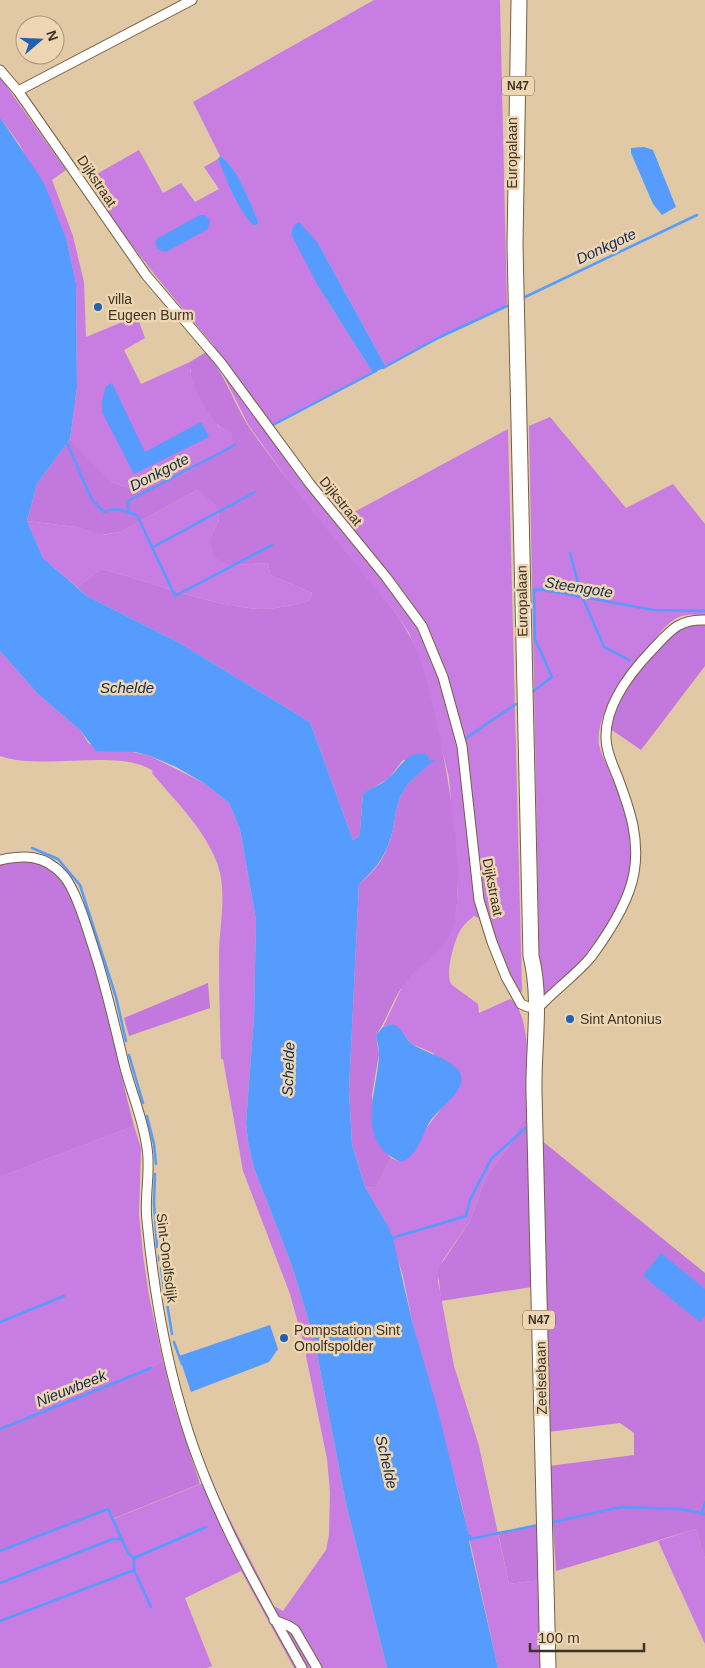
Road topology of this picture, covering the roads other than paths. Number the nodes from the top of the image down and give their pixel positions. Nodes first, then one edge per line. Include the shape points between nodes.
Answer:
1 (192, 0) edge
2 (512, 0) edge
3 (519, 0) edge
4 (0, 70) edge
5 (18, 91) junction
6 (514, 245) junction
7 (705, 620) edge
8 (0, 860) edge
9 (531, 956) joint
10 (532, 1007) junction
11 (274, 1620) junction
12 (302, 1668) edge
13 (317, 1668) edge
14 (548, 1668) edge

1 - 5 street
2 - 6 main road, Europalaan / N47
3 - 6 main road, Europalaan / N47
4 - 5 street, Dijkstraat
5 - 10 street, Dijkstraat via 125,248 221,363 310,484 422,626 443,677 462,746 479,900 506,977 521,1004
6 - 9 main road, Europalaan / N47
7 - 10 street via 688,619 666,635 647,655 612,707 606,726 606,740 633,823 637,850 634,875 624,904 590,957 542,1004
8 - 11 street, Sint-Onolfsdijk via 29,856 62,874 90,938 143,1125 149,1172 146,1218 163,1334 175,1388 190,1440 214,1502
9 - 10 main road, Zeelsebaan / N47
10 - 14 main road, Zeelsebaan / N47 via 529,1034 533,1058
11 - 12 street, Sint-Onolfsdijk
11 - 13 street via 295,1630

